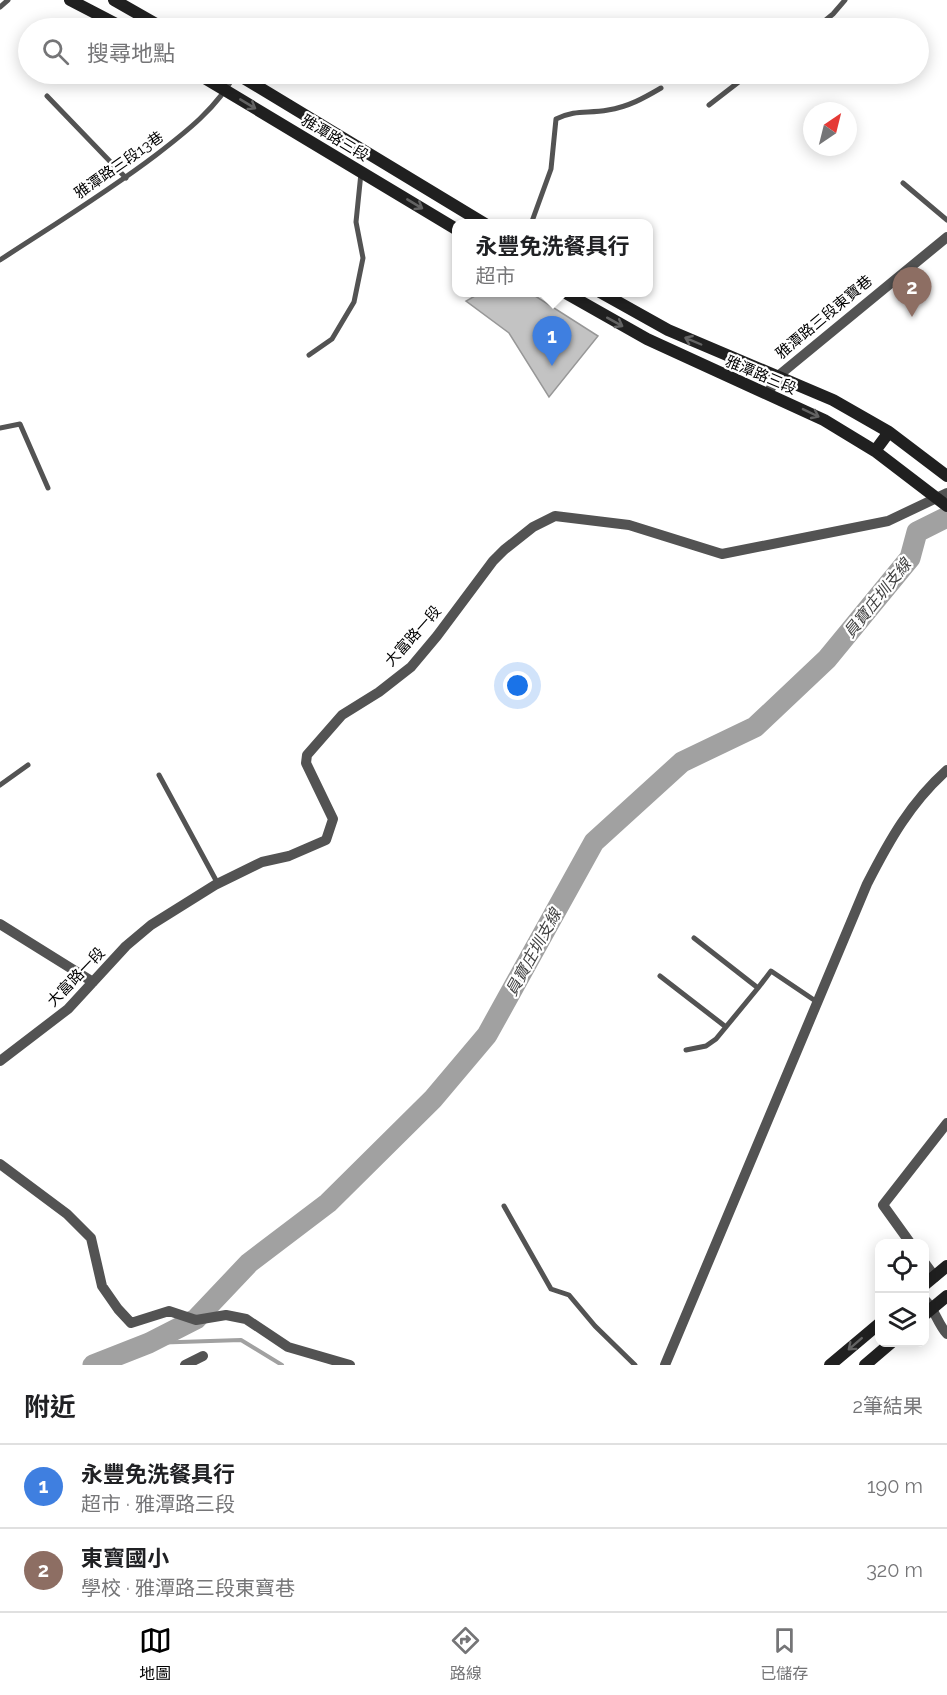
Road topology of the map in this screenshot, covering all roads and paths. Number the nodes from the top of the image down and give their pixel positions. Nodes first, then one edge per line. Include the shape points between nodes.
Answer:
1 (8, 0) edge
2 (70, 0) edge
3 (114, 0) edge
4 (845, 0) edge
5 (0, 7) edge
6 (105, 18) edge
7 (146, 18) edge
8 (829, 18) edge
9 (214, 84) edge
10 (230, 84) edge
11 (253, 84) edge
12 (736, 84) edge
13 (661, 88) dead end
14 (226, 91) junction
15 (47, 96) dead end
16 (710, 105) dead end
17 (361, 172) junction
18 (126, 178) junction
19 (903, 183) dead end
20 (477, 219) edge
21 (533, 219) edge
22 (947, 220) edge
23 (452, 227) edge
24 (947, 237) edge
25 (0, 260) edge
26 (573, 297) edge
27 (609, 297) edge
28 (309, 355) dead end
29 (778, 376) junction
30 (768, 393) junction
31 (0, 428) edge
32 (889, 432) junction
33 (875, 451) junction
34 (947, 476) edge
35 (48, 488) dead end
36 (944, 499) edge
37 (28, 765) dead end
38 (947, 770) edge
39 (159, 775) dead end
40 (0, 785) edge
41 (218, 884) junction
42 (0, 924) edge
43 (694, 938) dead end
44 (660, 976) dead end
45 (93, 982) junction
46 (758, 988) junction
47 (817, 1002) junction
48 (726, 1028) junction
49 (686, 1050) dead end
50 (0, 1061) edge
51 (947, 1123) edge
52 (0, 1164) edge
53 (504, 1206) dead end
54 (908, 1239) edge
55 (947, 1266) edge
56 (930, 1281) edge
57 (947, 1296) edge
58 (929, 1306) edge
59 (929, 1310) edge
60 (875, 1326) edge
61 (947, 1334) edge
62 (886, 1347) edge
63 (203, 1356) dead end
64 (185, 1365) edge
65 (350, 1365) edge
66 (635, 1365) edge
67 (665, 1365) edge
68 (830, 1365) edge
69 (865, 1365) edge

1 - 5 lane
2 - 6 street
3 - 7 street
4 - 8 lane
9 - 14 street, 雅潭路三段
10 - 14 lane, 雅潭路三段13巷
11 - 20 street, 雅潭路三段
12 - 16 lane
13 - 21 lane via 629,105 570,112 556,119 551,169
14 -> 17 street, 雅潭路三段
14 - 18 lane, 雅潭路三段13巷 via 186,132
15 - 18 lane
17 -> 23 street, 雅潭路三段
17 - 28 lane via 356,222 363,258 354,302 332,339
18 - 25 lane, 雅潭路三段13巷
19 - 22 lane
24 - 29 street, 雅潭路三段東寶巷
26 -> 30 street, 雅潭路三段 via 647,339
29 -> 27 street, 雅潭路三段 via 668,330
29 - 30 street
29 - 32 street, 雅潭路三段 via 833,400
30 -> 33 street, 雅潭路三段
31 - 35 lane via 20,423
32 - 33 street
32 - 34 street, 雅潭路三段
33 - 36 street, 雅潭路三段
36 - 41 street, 大富路一段 via 888,521 723,554 629,525 555,516 533,527 492,561 411,667 342,716 308,755 306,764 333,819 326,840 289,856 262,862
37 - 40 lane
38 - 47 street via 930,785 892,836 867,884
39 - 41 lane
41 - 45 street, 大富路一段 via 151,925
42 - 45 street
43 - 46 lane
44 - 48 lane
45 - 50 street, 大富路一段 via 68,1010
46 - 47 lane via 771,971
46 - 48 lane
47 - 67 street
48 - 49 lane via 706,1046
51 - 54 street via 884,1205
52 - 65 street via 67,1214 91,1238 102,1286 131,1323 169,1311 196,1320 226,1315 246,1319 288,1347
53 - 66 lane via 552,1290 569,1295
55 - 56 street
57 - 58 street
59 - 61 street
60 -> 68 street
62 - 69 street
63 - 64 street

